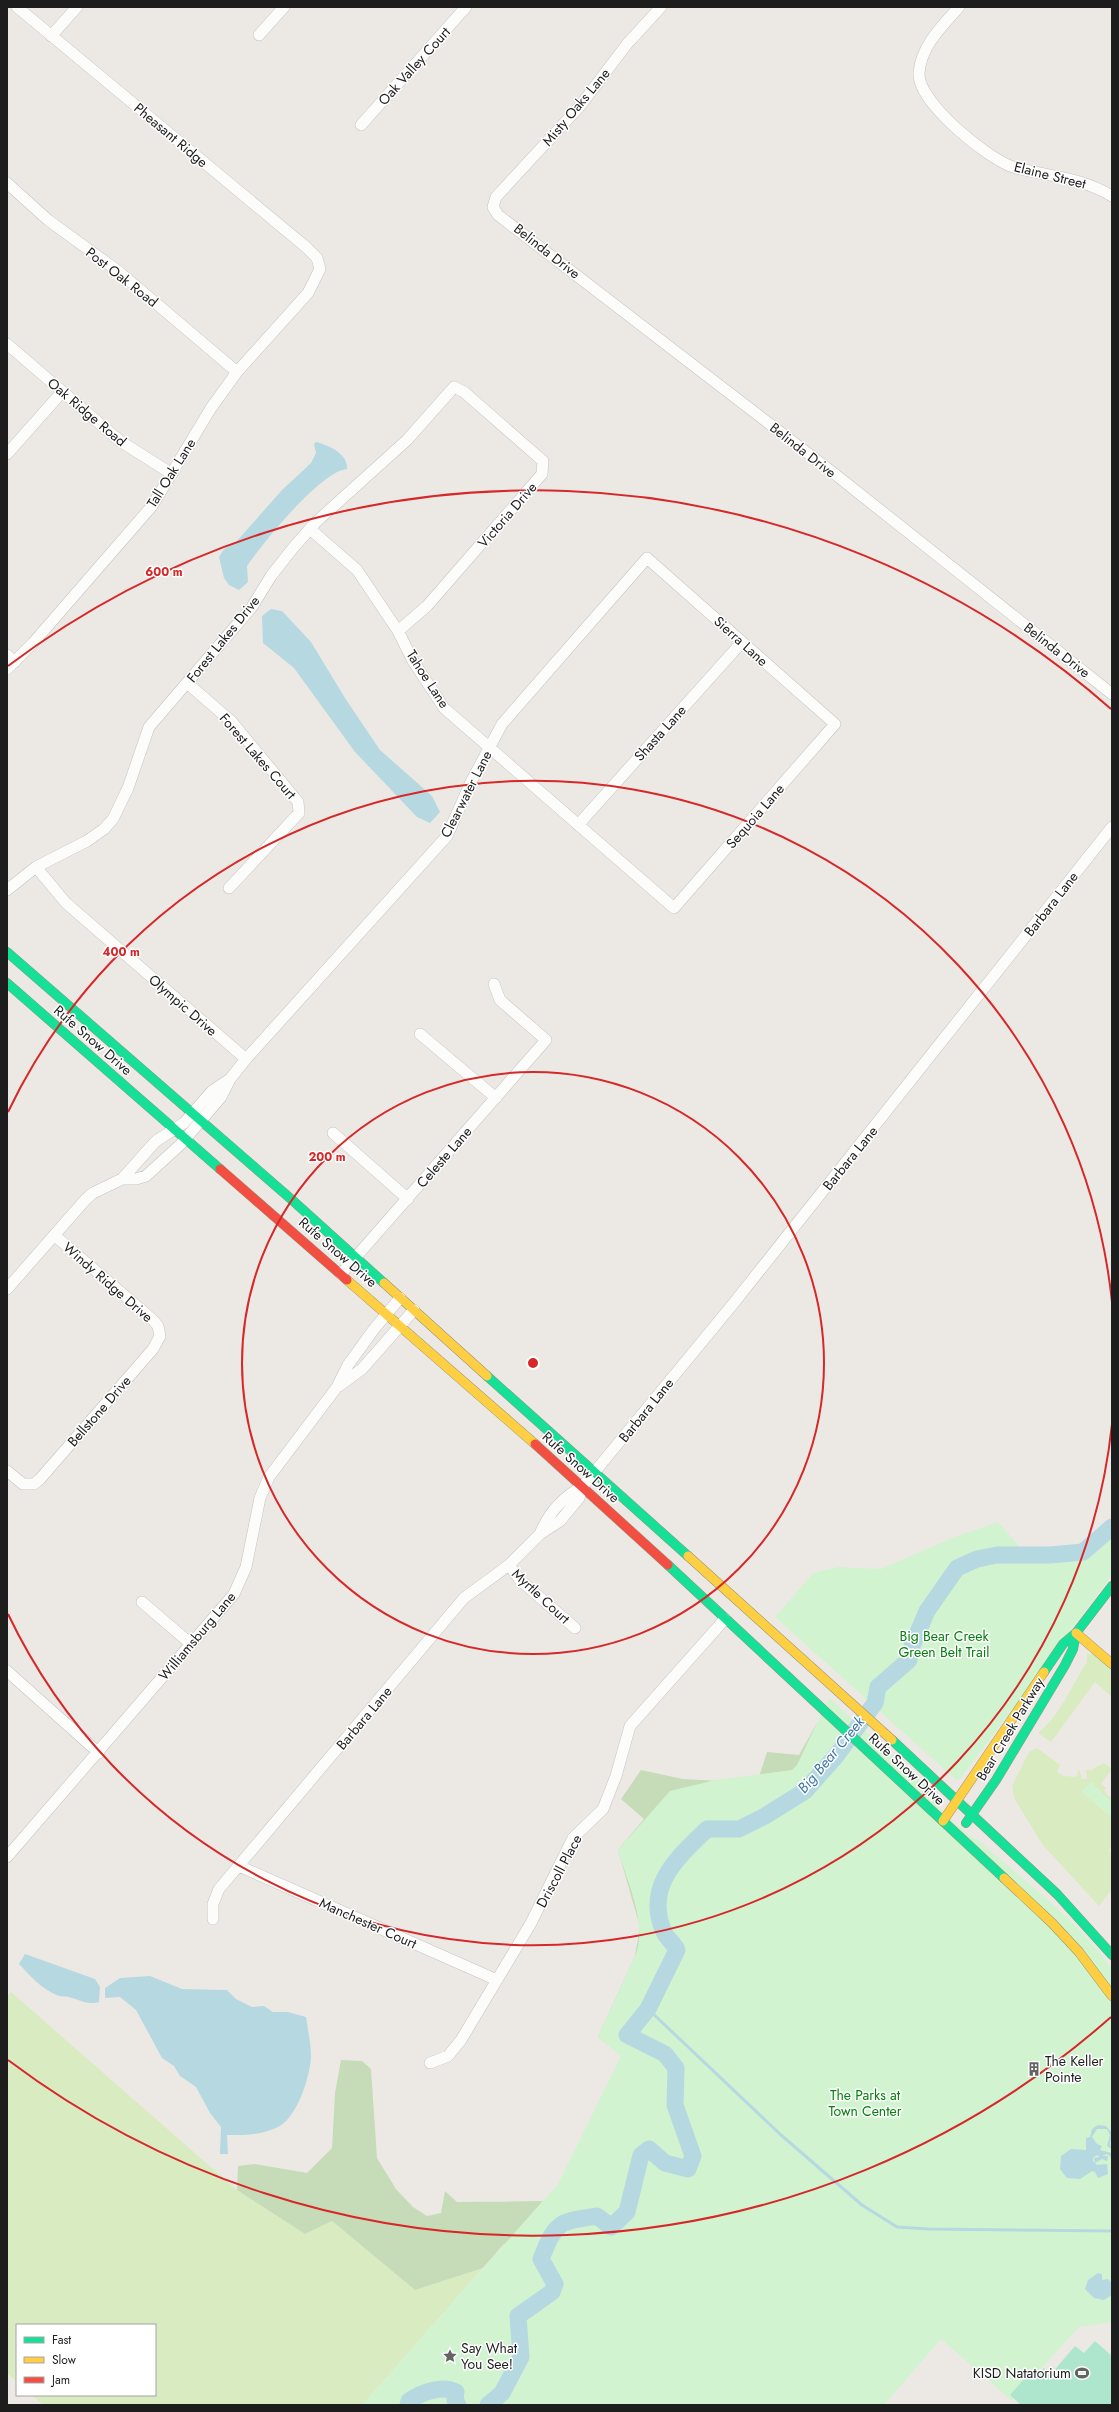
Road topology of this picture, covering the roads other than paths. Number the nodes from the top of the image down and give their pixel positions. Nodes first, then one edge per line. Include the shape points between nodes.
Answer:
1 (17, 7) edge
2 (77, 7) edge
3 (284, 7) edge
4 (466, 7) edge
5 (661, 7) edge
6 (959, 7) edge
7 (259, 35) dead end
8 (51, 36) junction
9 (361, 126) dead end
10 (7, 183) edge
11 (1112, 196) edge
12 (493, 207) joint
13 (320, 266) joint
14 (7, 344) edge
15 (237, 372) junction
16 (454, 387) joint
17 (62, 392) junction
18 (7, 454) edge
19 (172, 474) junction
20 (310, 529) junction
21 (648, 558) joint
22 (398, 631) junction
23 (742, 642) junction
24 (10, 662) edge
25 (187, 683) junction
26 (1112, 694) edge
27 (835, 724) joint
28 (490, 748) junction
29 (578, 825) junction
30 (1112, 827) edge
31 (36, 867) junction
32 (229, 888) dead end
33 (7, 890) edge
34 (674, 908) joint
35 (7, 952) edge
36 (7, 983) edge
37 (494, 984) dead end
38 (420, 1034) dead end
39 (246, 1059) junction
40 (230, 1079) junction
41 (496, 1098) junction
42 (192, 1114) junction
43 (201, 1121) junction
44 (174, 1129) junction
45 (333, 1133) dead end
46 (185, 1139) junction
47 (122, 1178) junction
48 (408, 1199) junction
49 (54, 1235) junction
50 (356, 1257) junction
51 (341, 1274) junction
52 (7, 1289) edge
53 (400, 1298) junction
54 (414, 1310) junction
55 (387, 1313) junction
56 (401, 1326) junction
57 (160, 1331) joint
58 (337, 1387) junction
59 (7, 1471) edge
60 (595, 1472) junction
61 (583, 1486) junction
62 (509, 1565) junction
63 (1112, 1586) edge
64 (142, 1602) dead end
65 (726, 1619) junction
66 (575, 1628) dead end
67 (1076, 1633) junction
68 (190, 1644) junction
69 (1112, 1664) edge
70 (7, 1671) edge
71 (99, 1753) junction
72 (957, 1801) junction
73 (972, 1815) junction
74 (943, 1821) junction
75 (958, 1835) junction
76 (7, 1857) edge
77 (239, 1866) junction
78 (214, 1919) dead end
79 (1112, 1955) edge
80 (497, 1980) junction
81 (1112, 1996) edge
82 (430, 2063) dead end

1 - 8 street, Pheasant Ridge
2 - 8 street
3 - 7 street
4 - 9 street, Oak Valley Court
5 - 12 street, Misty Oaks Lane via 627,44 580,106 502,189
6 - 11 street, Elaine Street via 935,34 926,49 919,72 922,88 950,123 978,147 1012,166 1081,181
8 - 13 street, Pheasant Ridge via 306,247 317,258
10 - 15 street, Post Oak Road via 48,220 118,270
12 - 26 street, Belinda Drive via 498,215 830,471
13 - 15 street, Tall Oak Lane via 317,279 308,293
14 - 17 street, Oak Ridge Road
15 - 19 street, Tall Oak Lane via 211,408
16 - 20 street, Forest Lakes Drive via 407,440
16 - 22 street, Victoria Drive via 464,392 543,460 542,474 427,606
17 - 18 street
17 - 19 street, Oak Ridge Road via 120,441
19 - 24 street, Tall Oak Lane via 152,506
20 - 22 street, Tahoe Lane via 357,570
20 - 25 street, Forest Lakes Drive via 271,576 252,607
21 - 23 street, Sierra Lane
21 - 28 street, Clearwater Lane via 502,724
22 - 28 street, Tahoe Lane via 413,661 444,708
23 - 27 street, Sierra Lane
23 - 29 street, Shasta Lane
25 - 31 street, Forest Lakes Drive via 149,727 128,788 113,819 87,841
25 - 32 street, Forest Lakes Court via 232,722 298,802 299,813
27 - 34 street, Sequoia Lane
28 - 29 street, Tahoe Lane
28 - 39 street, Clearwater Lane via 447,836
29 - 34 street, Tahoe Lane
30 - 60 street, Barbara Lane via 738,1298
31 - 33 street, Forest Lakes Drive
31 - 39 street, Olympic Drive via 66,903
35 - 42 main road, Rufe Snow Drive
36 - 44 main road, Rufe Snow Drive
37 - 41 street, Celeste Lane via 500,1000 546,1040
38 - 41 street
39 - 40 street, Clearwater Lane
40 - 42 street, Clearwater Lane via 212,1091
40 - 43 street, Clearwater Lane via 221,1097
41 - 48 street, Celeste Lane
42 - 43 main road, Rufe Snow Drive
42 - 44 street, Clearwater Lane
43 - 46 street, Clearwater Lane
43 - 50 main road, Rufe Snow Drive
44 - 46 main road, Rufe Snow Drive
44 - 47 street, Clearwater Lane via 156,1141
45 - 48 street
46 - 47 street, Clearwater Lane via 146,1176 136,1179
46 - 51 main road, Rufe Snow Drive
47 - 49 street via 93,1192
48 - 50 street, Celeste Lane
49 - 52 street
49 - 57 street, Windy Ridge Drive via 153,1320
50 - 51 street, Celeste Lane
50 - 53 main road, Rufe Snow Drive
51 - 55 main road, Rufe Snow Drive
53 - 54 main road, Rufe Snow Drive
53 - 55 street, Williamsburg Lane
54 - 56 street, Williamsburg Lane
54 - 60 main road, Rufe Snow Drive
55 - 56 main road, Rufe Snow Drive
55 - 58 street, Williamsburg Lane via 348,1365
56 - 58 street, Williamsburg Lane via 362,1369
56 - 61 main road, Rufe Snow Drive
57 - 59 street, Bellstone Drive via 159,1341 153,1349 40,1479 29,1485
58 - 68 street, Williamsburg Lane via 269,1477 260,1498 246,1567 234,1594
60 - 61 street, Barbara Lane
60 - 72 main road, Rufe Snow Drive via 827,1679
61 - 62 street, Barbara Lane via 579,1498 560,1521 540,1534
61 - 65 main road, Rufe Snow Drive
62 - 66 street, Myrtle Court via 520,1580
62 - 77 street, Barbara Lane via 464,1598
63 - 67 main road, Bear Creek Parkway
64 - 68 street
65 - 74 main road, Rufe Snow Drive
65 - 80 street, Driscoll Place via 630,1726 616,1776 603,1809 573,1838 531,1924
67 - 69 main road
67 - 72 main road, Bear Creek Parkway via 1063,1644
67 - 73 main road, Bear Creek Parkway via 1073,1649 1065,1665
68 - 71 street, Williamsburg Lane
70 - 71 street
71 - 76 street, Williamsburg Lane
72 - 73 main road, Rufe Snow Drive
72 - 74 main road, Bear Creek Parkway
73 - 75 main road, Bear Creek Parkway
73 - 79 main road, Rufe Snow Drive via 1057,1894
74 - 75 main road, Rufe Snow Drive
75 - 81 main road, Rufe Snow Drive via 1052,1923 1079,1952
77 - 78 street, Barbara Lane via 219,1889 213,1904
77 - 80 street, Manchester Court
80 - 82 street, Driscoll Place via 462,2040 448,2056

